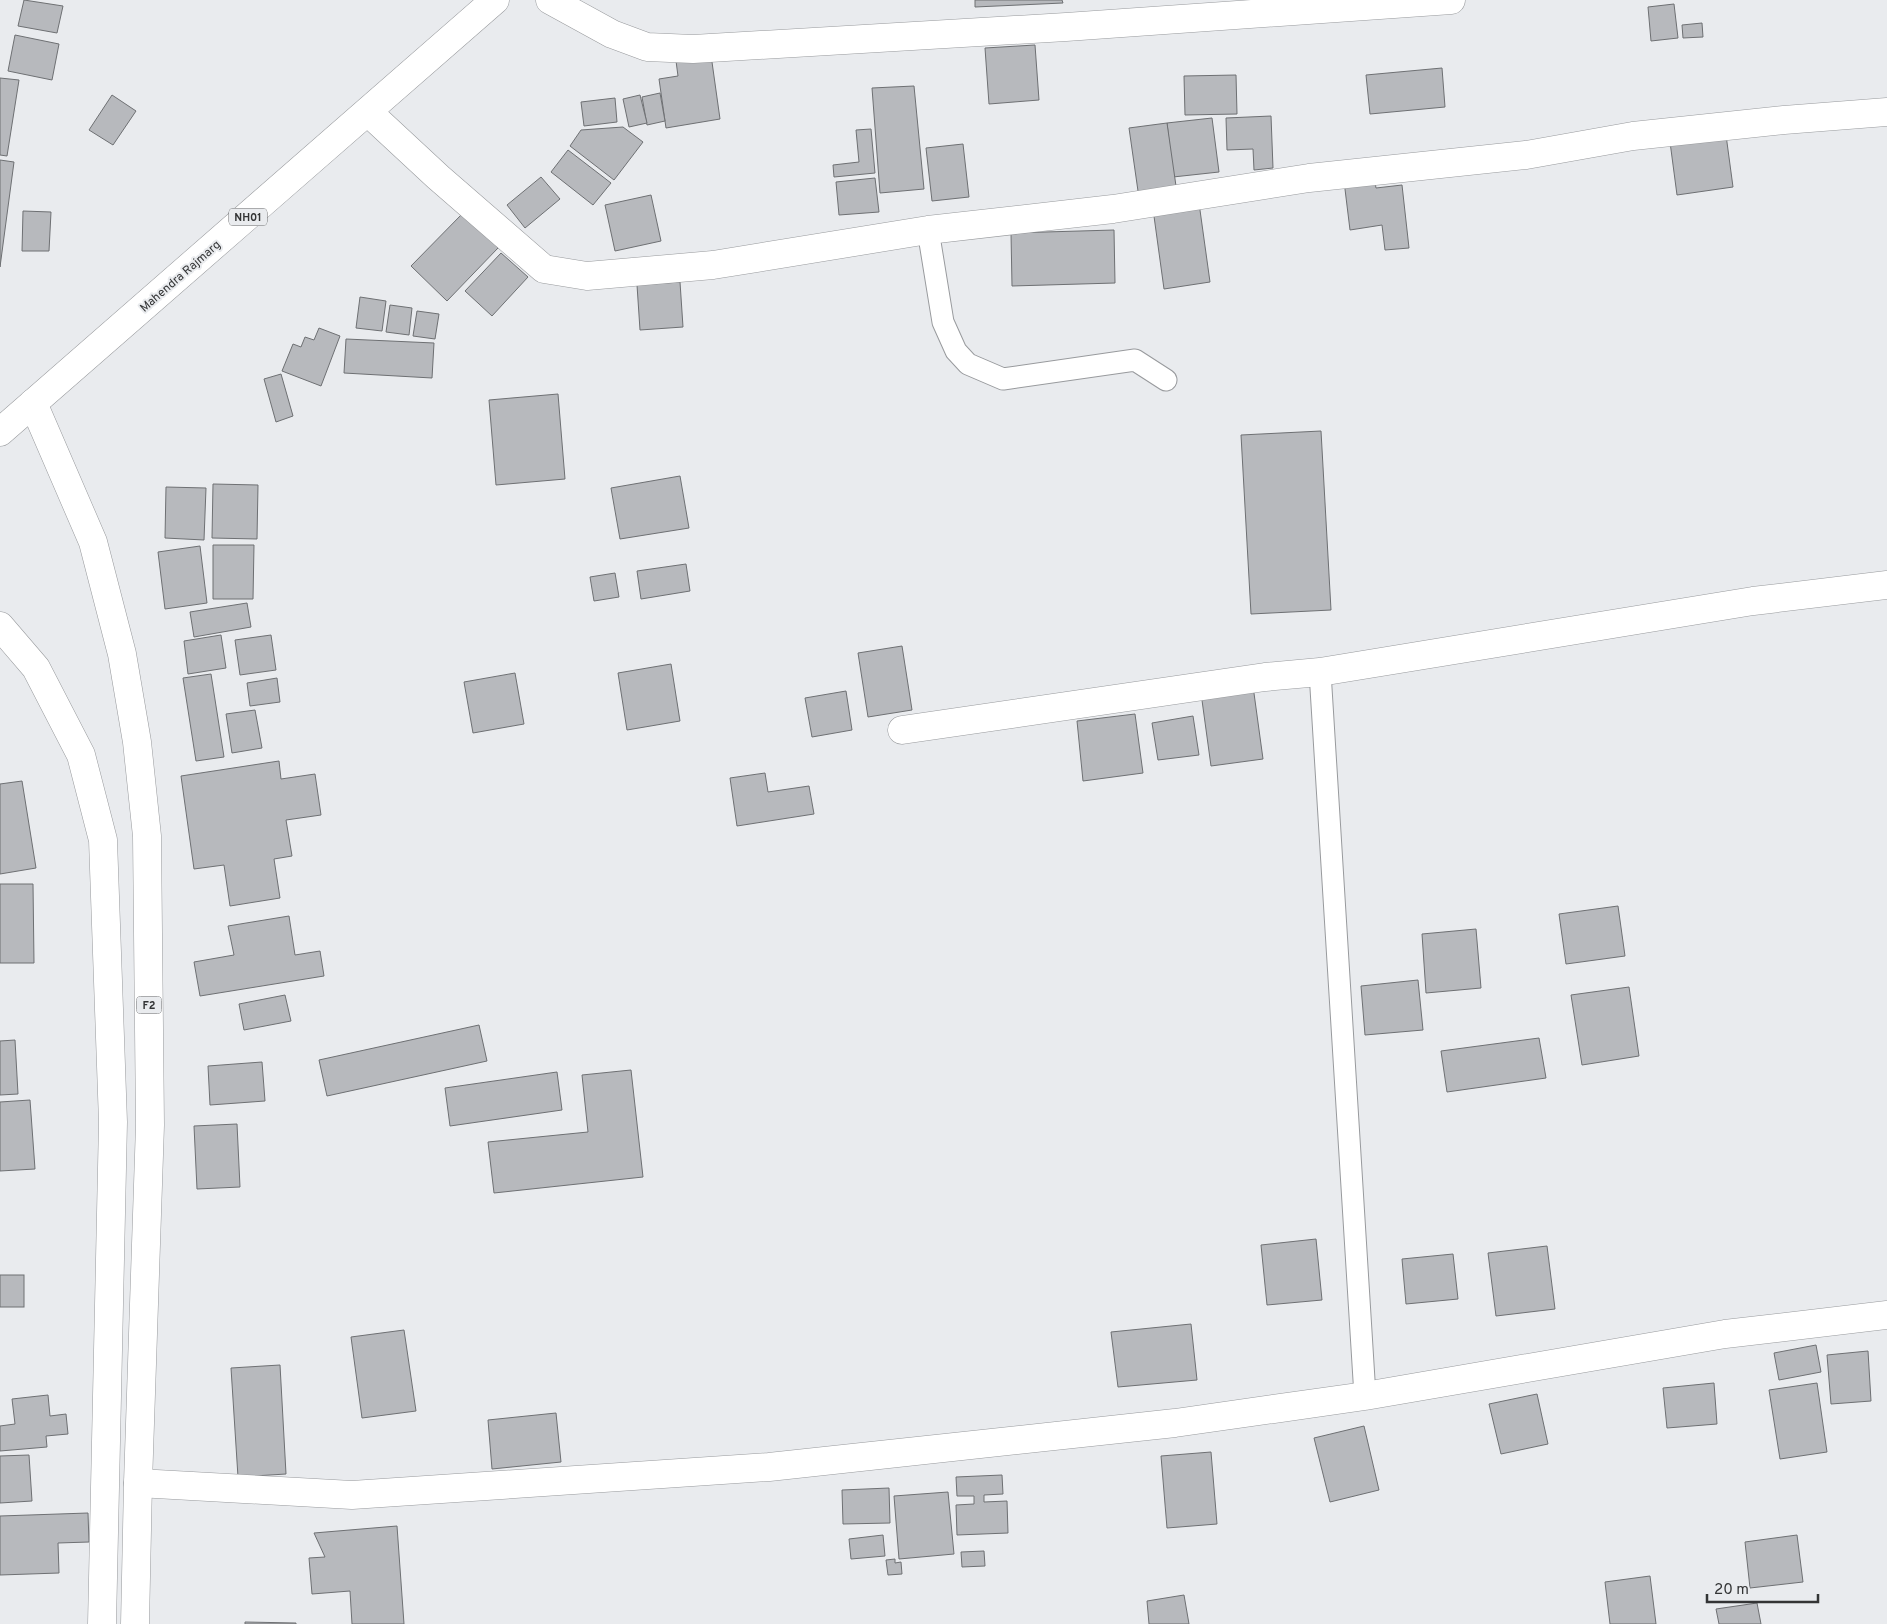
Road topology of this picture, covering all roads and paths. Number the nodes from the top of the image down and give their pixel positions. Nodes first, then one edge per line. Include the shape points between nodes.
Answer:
1 (495, 0) edge
2 (550, 0) edge
3 (1452, 0) edge
4 (368, 112) junction
5 (1887, 112) edge
6 (928, 230) junction
7 (1166, 380) dead end
8 (33, 404) junction
9 (0, 432) edge
10 (1887, 585) edge
11 (0, 626) edge
12 (1320, 672) junction
13 (902, 730) dead end
14 (1887, 1315) edge
15 (1366, 1396) junction
16 (138, 1483) junction
17 (102, 1624) edge
18 (135, 1624) edge

1 - 4 main road, Mahendra Rajmarg / NH01
2 - 3 main road via 612,34 647,47 692,49 1076,27
4 - 6 main road via 544,270 587,276 713,265
4 - 8 main road, Mahendra Rajmarg / NH01
5 - 6 main road via 1633,136 1526,154 1309,178 1113,209
6 - 7 lane via 944,322 956,351 968,364 1003,379 1135,360
8 - 9 main road, Mahendra Rajmarg / NH01
8 - 16 main road, F2 via 93,542 122,654 147,836 150,1124
10 - 12 main road via 1753,601
11 - 17 main road via 36,668 81,755 103,840 113,1122
12 - 13 main road via 1265,677
12 - 15 lane
14 - 15 main road via 1725,1334
15 - 16 main road via 1176,1423 759,1468 352,1495
16 - 18 main road, F2

